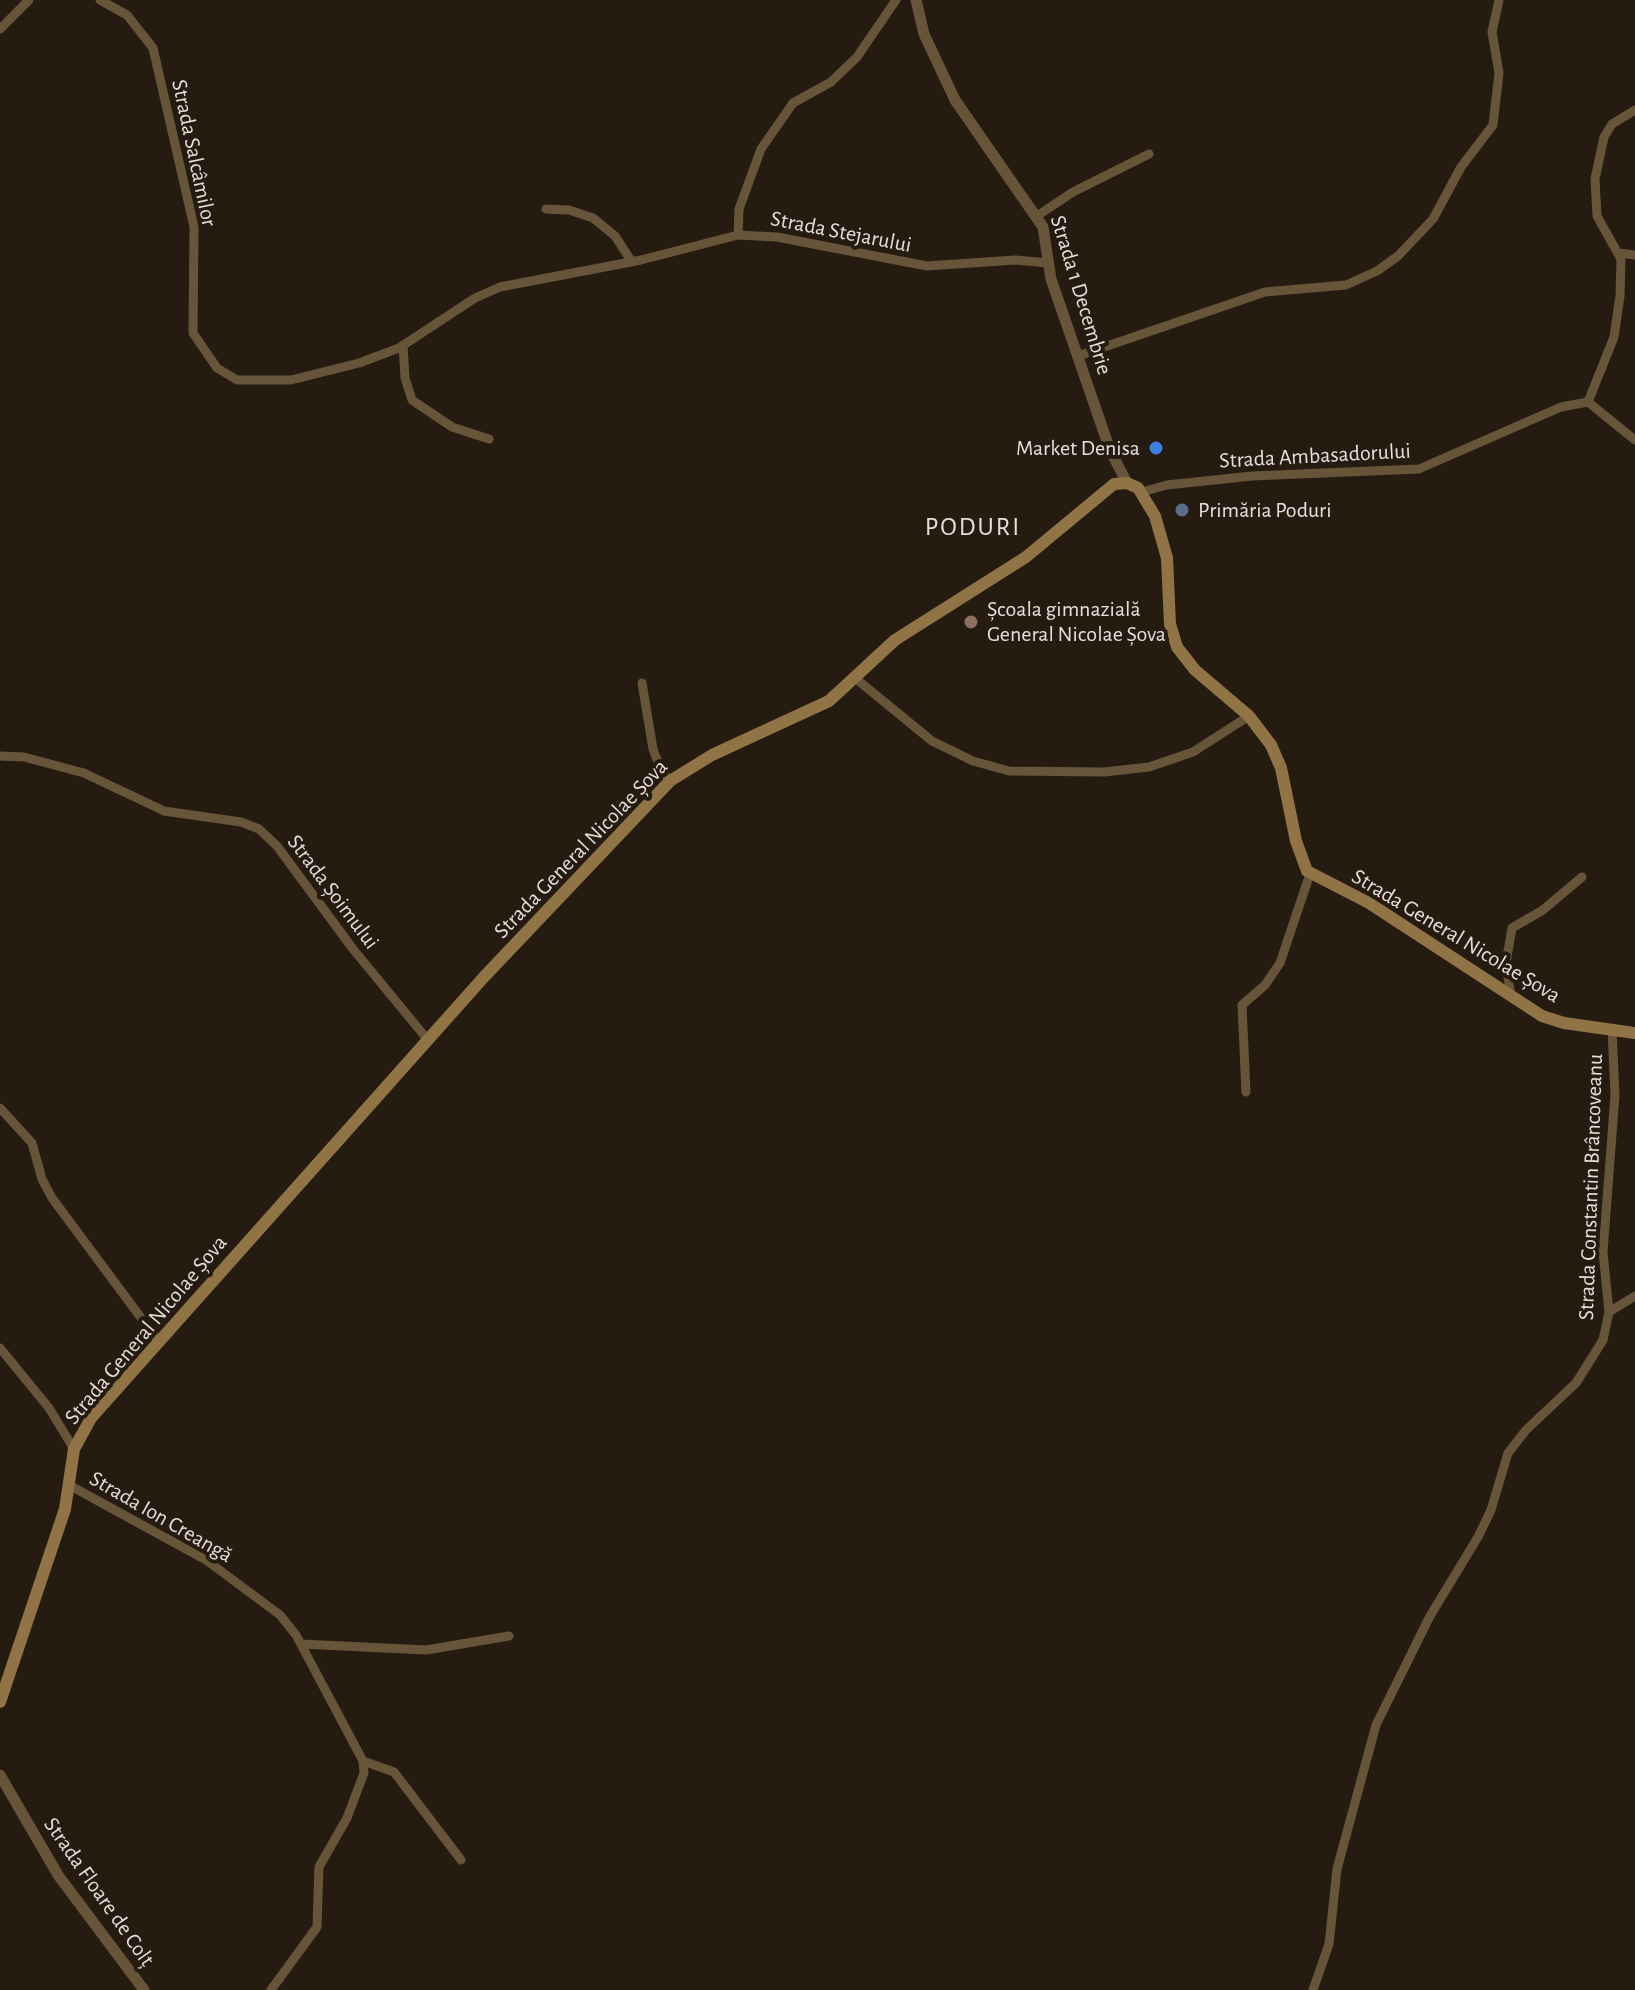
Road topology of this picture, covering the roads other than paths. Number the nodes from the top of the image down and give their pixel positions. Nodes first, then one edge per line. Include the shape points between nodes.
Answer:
1 (29, 0) edge
2 (100, 0) edge
3 (896, 0) edge
4 (916, 0) edge
5 (1499, 0) edge
6 (0, 29) edge
7 (1635, 110) edge
8 (1149, 154) dead end
9 (546, 209) dead end
10 (1037, 216) junction
11 (738, 235) junction
12 (1619, 253) junction
13 (1635, 255) edge
14 (632, 262) junction
15 (1048, 263) junction
16 (403, 345) junction
17 (1078, 356) junction
18 (1588, 402) junction
19 (489, 439) dead end
20 (1635, 440) edge
21 (1127, 483) junction
22 (1142, 492) junction
23 (855, 678) junction
24 (642, 683) dead end
25 (1249, 716) junction
26 (0, 756) edge
27 (670, 781) junction
28 (1310, 874) junction
29 (1582, 877) dead end
30 (1511, 997) junction
31 (1612, 1029) junction
32 (1635, 1033) edge
33 (427, 1039) junction
34 (1246, 1092) dead end
35 (0, 1108) edge
36 (1635, 1296) edge
37 (1609, 1312) junction
38 (159, 1342) junction
39 (0, 1348) edge
40 (74, 1449) junction
41 (69, 1485) junction
42 (509, 1636) dead end
43 (301, 1644) junction
44 (0, 1702) edge
45 (363, 1761) junction
46 (0, 1775) edge
47 (461, 1860) dead end
48 (144, 1990) edge
49 (271, 1990) edge
50 (1313, 1990) edge

1 - 6 street
2 - 16 street, Strada Salcâmilor via 127,15 153,48 192,217 191,316 205,355 229,377 265,382 342,368
3 - 11 street via 857,57 836,79 793,103 761,149 739,209
4 - 10 street, Strada 1 Decembrie via 928,44 955,100
5 - 17 street via 1492,32 1499,73 1493,125 1461,167 1433,219 1398,256 1346,285 1265,292
7 - 12 street via 1612,124 1604,137 1595,179 1597,216
8 - 10 street
9 - 14 street via 593,218 615,236
10 - 15 street, Strada 1 Decembrie
11 - 14 street, Strada Stejarului
11 - 15 street, Strada Stejarului via 777,237 927,266 1005,260
12 - 13 street
12 - 18 street via 1618,324
14 - 16 street, Strada Salcâmilor via 487,292
15 - 17 street, Strada 1 Decembrie
16 - 19 street via 412,400 452,427
17 - 21 street, Strada 1 Decembrie
18 - 20 street
18 - 22 street, Strada Ambasadorului via 1561,407 1419,469 1252,476
21 - 22 main road
21 - 23 main road, Strada General Nicolae Șova via 1106,489 1026,557 895,640
22 - 25 main road via 1164,546 1173,640 1189,664
23 - 25 street via 932,741 1009,771 1149,767 1193,752
23 - 27 main road, Strada General Nicolae Șova via 823,705 712,755
24 - 27 street via 653,749
25 - 28 main road via 1276,756
26 - 33 street, Strada Șoimului via 84,773 157,809 259,829
27 - 33 main road, Strada General Nicolae Șova
28 - 30 main road, Strada General Nicolae Șova via 1369,903
28 - 34 street via 1280,963 1242,1005
29 - 30 street via 1512,928 1506,963
30 - 31 main road, Strada General Nicolae Șova via 1553,1020
31 - 32 main road, Strada General Nicolae Șova
31 - 37 street, Strada Constantin Brâncoveanu via 1615,1095 1603,1252
33 - 38 main road, Strada General Nicolae Șova
35 - 38 street via 29,1137 52,1198
36 - 37 street
37 - 50 street, Strada Constantin Brâncoveanu via 1593,1361 1508,1453 1485,1523 1430,1616 1376,1725 1337,1869 1329,1944
38 - 40 main road, Strada General Nicolae Șova via 91,1418
39 - 40 street via 49,1408
40 - 41 main road, Strada General Nicolae Șova
41 - 43 street, Strada Ion Creangă via 206,1560 280,1615
41 - 44 main road, Strada General Nicolae Șova
42 - 43 street via 426,1650
43 - 45 street, Strada Ion Creangă
45 - 47 street via 394,1772
45 - 49 street via 364,1773 347,1818 319,1867 317,1927
46 - 48 street, Strada Floare de Colț via 58,1875

